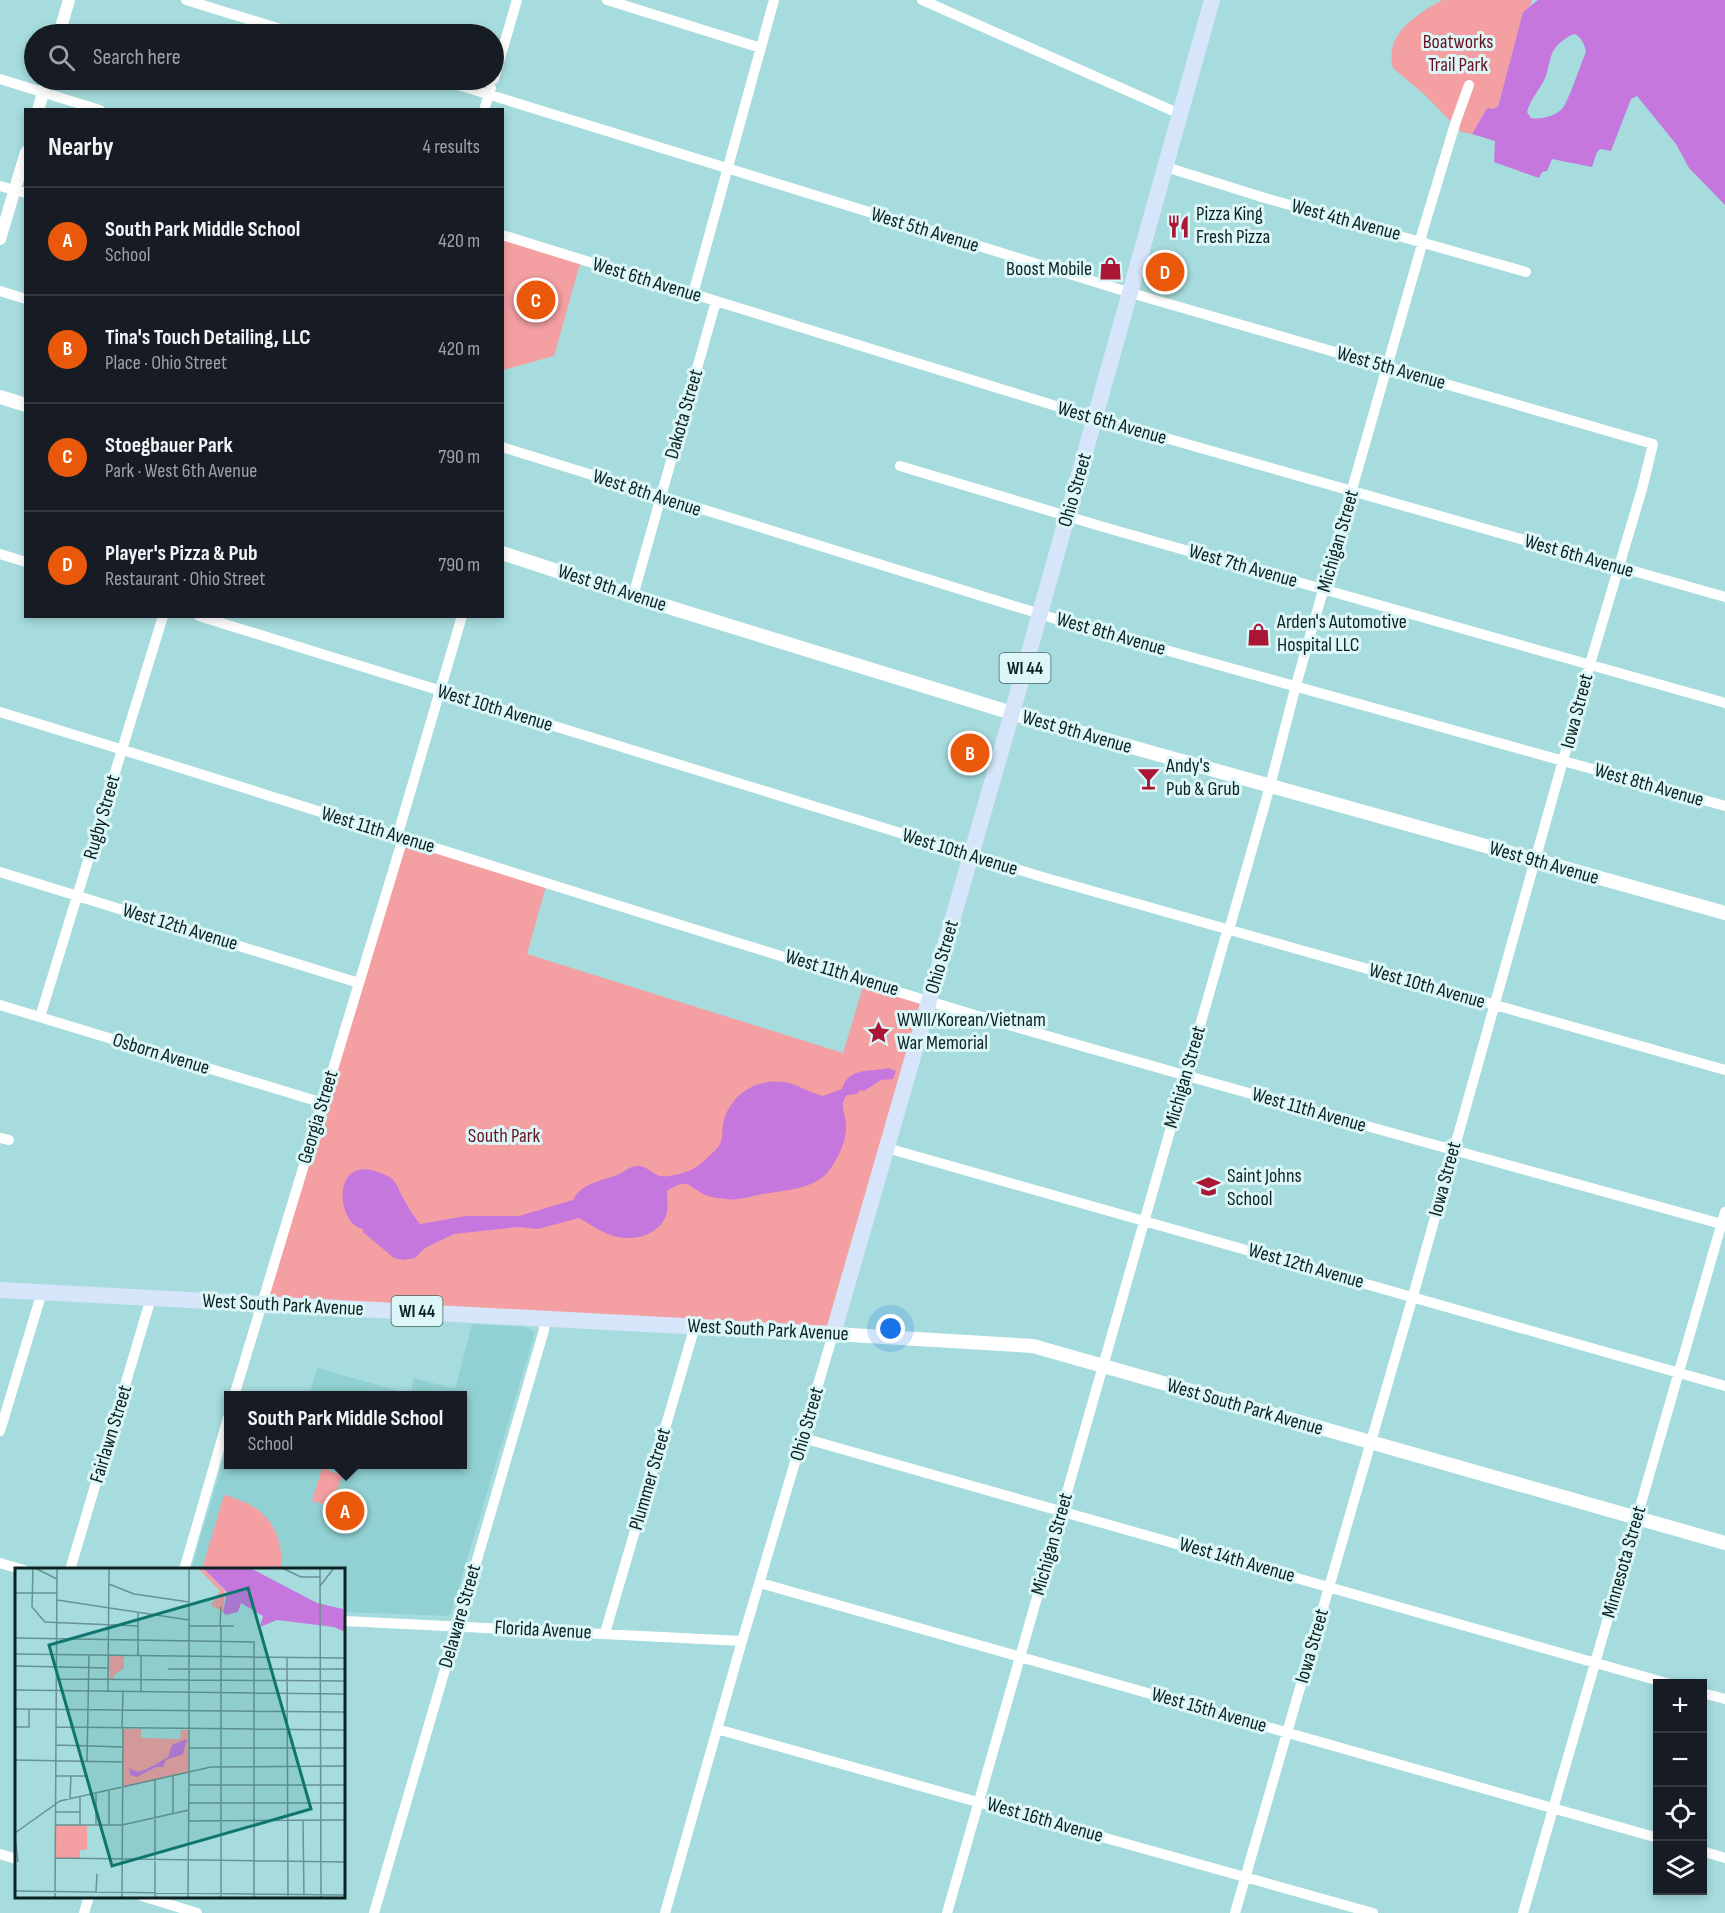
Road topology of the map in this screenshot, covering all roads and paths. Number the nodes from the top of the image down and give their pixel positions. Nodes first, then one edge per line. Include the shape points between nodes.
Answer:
1 (69, 0) edge
2 (186, 0) edge
3 (517, 0) edge
4 (607, 0) edge
5 (774, 0) edge
6 (922, 0) edge
7 (1212, 0) edge
8 (62, 24) edge
9 (264, 24) edge
10 (504, 43) edge
11 (761, 48) junction
12 (0, 79) edge
13 (24, 83) edge
14 (1469, 84) dead end
15 (44, 90) edge
16 (54, 90) edge
17 (476, 90) edge
18 (490, 90) edge
19 (489, 94) junction
20 (39, 108) edge
21 (95, 108) edge
22 (485, 108) edge
23 (1180, 114) junction
24 (24, 165) edge
25 (1166, 167) junction
26 (728, 168) junction
27 (0, 186) edge
28 (20, 192) edge
29 (504, 236) edge
30 (0, 239) edge
31 (1421, 241) junction
32 (1526, 272) dead end
33 (0, 291) edge
34 (1131, 293) junction
35 (693, 294) junction
36 (24, 298) edge
37 (716, 301) junction
38 (1388, 367) junction
39 (0, 397) edge
40 (24, 404) edge
41 (1095, 418) junction
42 (1653, 444) joint
43 (504, 448) edge
44 (900, 466) dead end
45 (1352, 491) junction
46 (660, 497) junction
47 (1067, 516) junction
48 (504, 553) edge
49 (0, 554) edge
50 (24, 561) edge
51 (1618, 566) junction
52 (1324, 590) junction
53 (633, 596) junction
54 (1725, 597) edge
55 (1040, 614) junction
56 (162, 618) edge
57 (205, 618) edge
58 (461, 618) edge
59 (1590, 664) junction
60 (1296, 685) junction
61 (440, 691) junction
62 (1725, 703) edge
63 (0, 712) edge
64 (1012, 713) junction
65 (122, 749) junction
66 (1563, 761) junction
67 (1270, 786) junction
68 (1725, 806) edge
69 (400, 837) junction
70 (971, 855) junction
71 (1536, 861) junction
72 (0, 872) edge
73 (78, 896) junction
74 (1725, 913) edge
75 (1229, 930) junction
76 (360, 983) junction
77 (929, 1000) junction
78 (0, 1005) edge
79 (1495, 1005) junction
80 (40, 1017) junction
81 (1725, 1070) edge
82 (1185, 1076) junction
83 (322, 1103) junction
84 (887, 1148) junction
85 (1453, 1150) junction
86 (1725, 1212) edge
87 (1144, 1220) junction
88 (1723, 1225) edge
89 (0, 1290) edge
90 (42, 1292) junction
91 (1413, 1296) junction
92 (151, 1298) junction
93 (261, 1304) junction
94 (545, 1318) junction
95 (695, 1326) junction
96 (834, 1334) junction
97 (1103, 1366) junction
98 (1678, 1372) junction
99 (1725, 1386) edge
100 (235, 1391) edge
101 (0, 1431) edge
102 (224, 1432) edge
103 (803, 1438) junction
104 (1370, 1443) junction
105 (1061, 1510) junction
106 (1636, 1518) junction
107 (1725, 1543) edge
108 (0, 1563) edge
109 (20, 1568) edge
110 (70, 1568) edge
111 (184, 1568) edge
112 (760, 1583) junction
113 (1329, 1586) junction
114 (345, 1621) edge
115 (457, 1626) junction
116 (605, 1633) junction
117 (742, 1641) junction
118 (1021, 1656) junction
119 (1595, 1662) junction
120 (1656, 1679) edge
121 (1707, 1694) edge
122 (1725, 1699) edge
123 (717, 1729) junction
124 (1287, 1733) junction
125 (979, 1802) junction
126 (1553, 1808) junction
127 (1653, 1837) edge
128 (1707, 1853) edge
129 (0, 1854) edge
130 (1725, 1858) edge
131 (15, 1859) edge
132 (1246, 1877) junction
133 (88, 1898) edge
134 (148, 1898) edge
135 (84, 1913) edge
136 (197, 1913) edge
137 (374, 1913) edge
138 (664, 1913) edge
139 (946, 1913) edge
140 (1235, 1913) edge
141 (1373, 1913) edge
142 (1523, 1913) edge

1 - 8 street
2 - 9 street
3 - 10 street
4 - 11 street
5 - 11 street
6 - 23 street
7 - 23 main road, Ohio Street / WI 44
11 - 26 street
12 - 13 street
14 - 31 street, Michigan Street
15 - 20 street
16 - 21 street
17 - 19 street, West 5th Avenue
18 - 19 street
19 - 22 street
19 - 26 street, West 5th Avenue
23 - 25 main road, Ohio Street / WI 44
24 - 28 street
25 - 31 street, West 4th Avenue
25 - 34 main road, Ohio Street / WI 44
26 - 34 street, West 5th Avenue
26 - 35 street
27 - 28 street
28 - 30 street
29 - 35 street, West 6th Avenue
31 - 32 street, West 4th Avenue
31 - 38 street, Michigan Street
33 - 36 street
34 - 38 street, West 5th Avenue
34 - 41 main road, Ohio Street / WI 44
35 - 37 street, West 6th Avenue
37 - 41 street, West 6th Avenue
37 - 46 street, Dakota Street
38 - 42 street, West 5th Avenue
38 - 45 street, Michigan Street
39 - 40 main road
41 - 45 street, West 6th Avenue
41 - 47 main road, Ohio Street / WI 44
42 - 51 street, Iowa Street
43 - 46 street, West 8th Avenue
44 - 47 street, West 7th Avenue
45 - 51 street, West 6th Avenue
45 - 52 street, Michigan Street
46 - 53 street, Dakota Street
46 - 55 street, West 8th Avenue
47 - 52 street, West 7th Avenue
47 - 55 main road, Ohio Street / WI 44
48 - 53 main road, West 9th Avenue
49 - 50 street
51 - 54 street, West 6th Avenue
51 - 59 street, Iowa Street
52 - 59 street, West 7th Avenue
52 - 60 street, Michigan Street
53 - 64 main road, West 9th Avenue
55 - 60 street, West 8th Avenue
55 - 64 main road, Ohio Street / WI 44
56 - 65 street, Rugby Street
57 - 61 street, West 10th Avenue
58 - 61 street, Georgia Street
59 - 62 street, West 7th Avenue
59 - 66 street, Iowa Street
60 - 66 street, West 8th Avenue
60 - 67 street, Michigan Street
61 - 69 street, Georgia Street
61 - 70 street, West 10th Avenue
63 - 65 street, West 11th Avenue
64 - 67 main road, West 9th Avenue
64 - 70 main road, Ohio Street / WI 44
65 - 69 street, West 11th Avenue
65 - 73 street, Rugby Street
66 - 68 street, West 8th Avenue
66 - 71 street, Iowa Street
67 - 71 main road, West 9th Avenue
67 - 75 street, Michigan Street
69 - 76 street, Georgia Street
69 - 77 street, West 11th Avenue
70 - 75 street, West 10th Avenue
70 - 77 main road, Ohio Street / WI 44
71 - 74 main road, West 9th Avenue
71 - 79 street, Iowa Street
72 - 73 street, West 12th Avenue
73 - 76 street, West 12th Avenue
73 - 80 street, Rugby Street
75 - 79 street, West 10th Avenue
75 - 82 street, Michigan Street
76 - 83 street, Georgia Street
77 - 82 street, West 11th Avenue
77 - 84 main road, Ohio Street / WI 44
78 - 80 street, Osborn Avenue
79 - 81 street, West 10th Avenue
79 - 85 street, Iowa Street
80 - 83 street, Osborn Avenue
82 - 85 street, West 11th Avenue
82 - 87 street, Michigan Street
83 - 93 street, Georgia Street
84 - 87 street, West 12th Avenue
84 - 96 main road, Ohio Street / WI 44
85 - 88 street, West 11th Avenue
85 - 91 street, Iowa Street
86 - 88 street, Minnesota Street
87 - 91 street, West 12th Avenue
87 - 97 street, Michigan Street
88 - 98 street, Minnesota Street
89 - 90 main road, West South Park Avenue / WI 44
90 - 92 main road, West South Park Avenue / WI 44
90 - 101 street
91 - 98 street, West 12th Avenue
91 - 104 street, Iowa Street
92 - 93 main road, West South Park Avenue / WI 44
92 - 110 street, Fairlawn Street
93 - 94 main road, West South Park Avenue / WI 44
93 - 100 street, Georgia Street
94 - 95 main road, West South Park Avenue / WI 44
94 - 115 street, Delaware Street
95 - 96 main road, West South Park Avenue / WI 44
95 - 116 street, Plummer Street
96 - 97 main road, West South Park Avenue via 1033,1346
96 - 103 street, Ohio Street
97 - 104 main road, West South Park Avenue
97 - 105 street, Michigan Street
98 - 99 street, West 12th Avenue
98 - 106 street, Minnesota Street
102 - 111 street
103 - 105 street, West 14th Avenue
103 - 112 street, Ohio Street
104 - 106 main road, West South Park Avenue
104 - 113 street, Iowa Street
105 - 113 street, West 14th Avenue
105 - 118 street, Michigan Street
106 - 107 main road, West South Park Avenue
106 - 119 street, Minnesota Street
108 - 109 street
112 - 117 street, Ohio Street
112 - 118 street, West 15th Avenue
113 - 119 street, West 14th Avenue
113 - 124 street, Iowa Street
114 - 115 street, Florida Avenue
115 - 116 street, Florida Avenue
115 - 137 street, Delaware Street
116 - 117 street, Florida Avenue
117 - 123 street, Ohio Street
118 - 124 street, West 15th Avenue
118 - 125 street, Michigan Street
119 - 120 street, West 14th Avenue
119 - 126 street, Minnesota Street
121 - 122 street
123 - 125 street, West 16th Avenue
123 - 138 street, Ohio Street
124 - 126 street, West 15th Avenue
124 - 132 street, Iowa Street
125 - 132 street, West 16th Avenue
125 - 139 street, Michigan Street
126 - 127 street, West 15th Avenue
126 - 142 street, Minnesota Street
128 - 130 street
129 - 131 street
132 - 140 street, Iowa Street
132 - 141 street, West 16th Avenue
133 - 135 street
134 - 136 street

